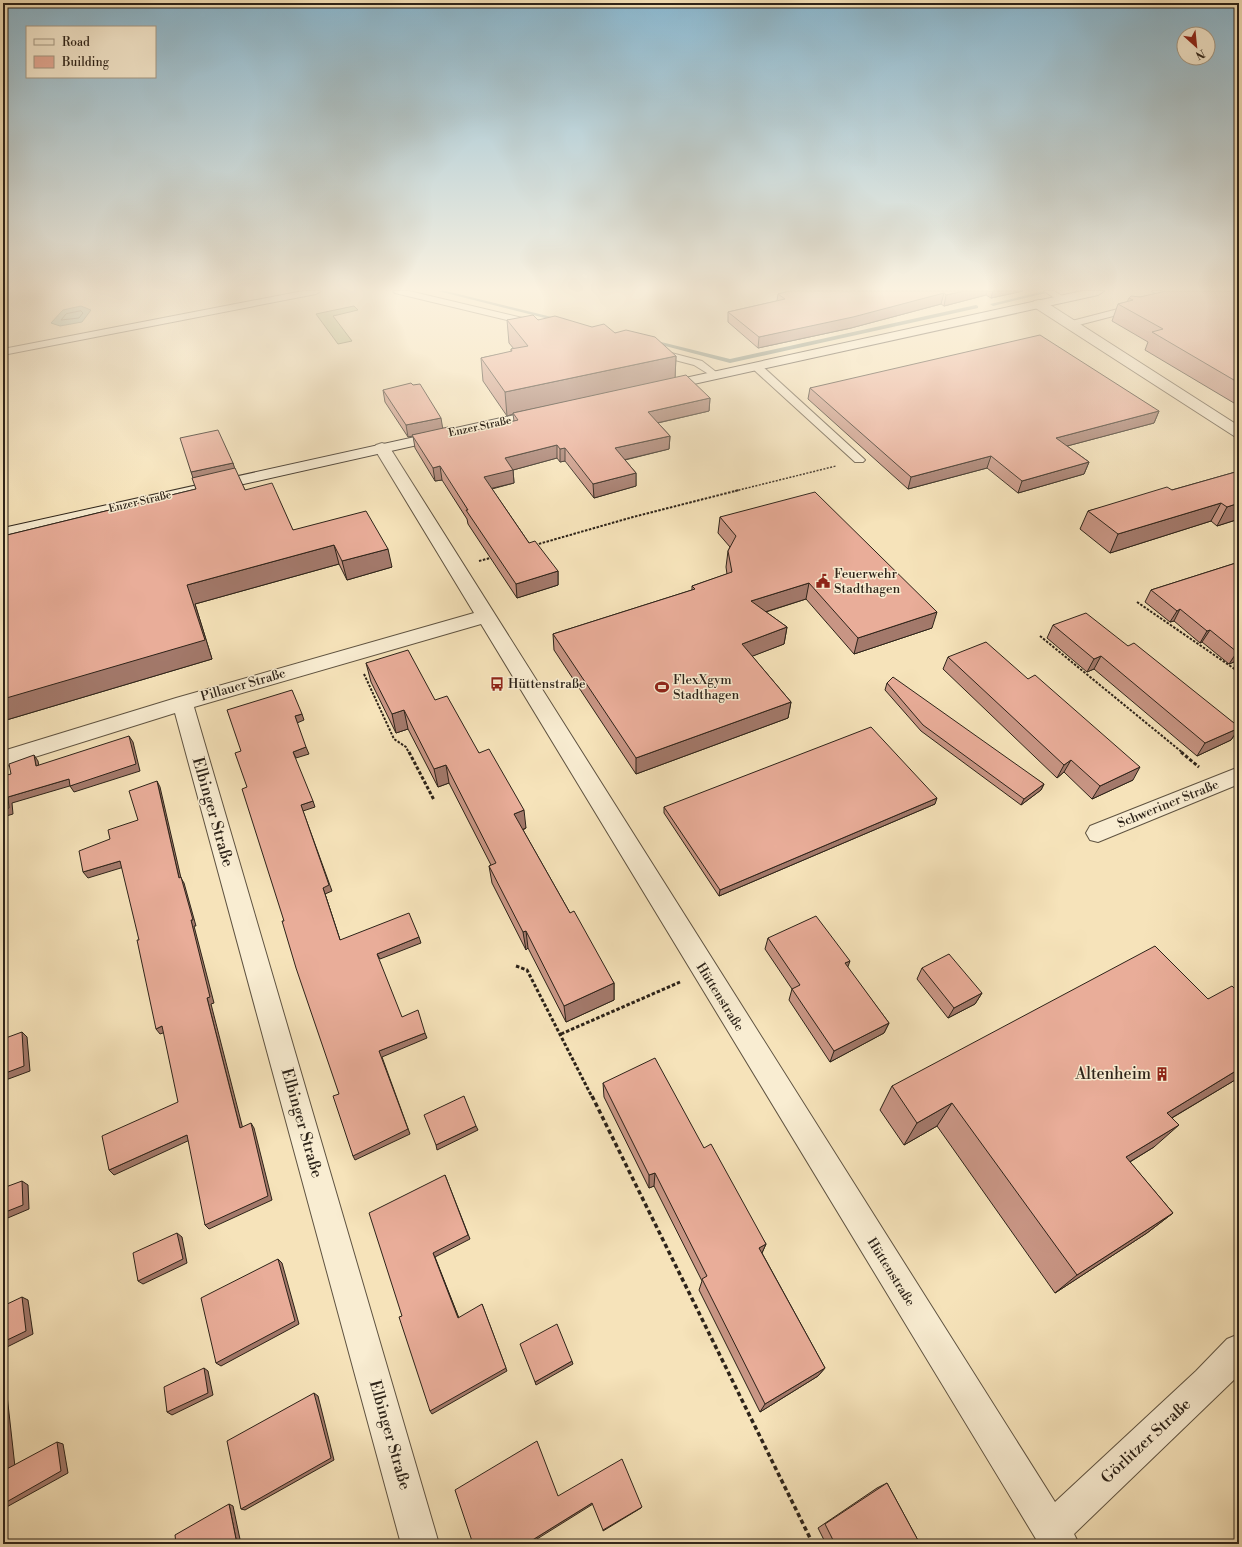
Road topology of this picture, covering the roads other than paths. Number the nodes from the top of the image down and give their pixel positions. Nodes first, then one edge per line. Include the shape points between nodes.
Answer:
1 (698, 363) edge
2 (770, 363) edge
3 (1131, 363) edge
4 (757, 366) junction
5 (715, 375) junction
6 (649, 389) edge
7 (558, 409) edge
8 (1239, 433) edge
9 (382, 448) junction
10 (859, 460) road end
11 (3, 533) edge
12 (485, 616) junction
13 (183, 703) junction
14 (3, 759) edge
15 (1229, 779) edge
16 (1098, 833) dead end
17 (1239, 1351) edge
18 (1056, 1537) edge
19 (420, 1544) edge

1 - 5 lane
2 - 4 street
3 - 8 street
4 - 5 street
4 - 10 lane
5 - 6 street
7 - 9 street, Enzer Straße
9 - 11 street, Enzer Straße
9 - 12 street, Hüttenstraße
12 - 13 street, Pillauer Straße
12 - 18 street, Hüttenstraße
13 - 14 street, Pillauer Straße
13 - 19 street, Elbinger Straße
15 - 16 street, Schweriner Straße
17 - 18 street, Görlitzer Straße

